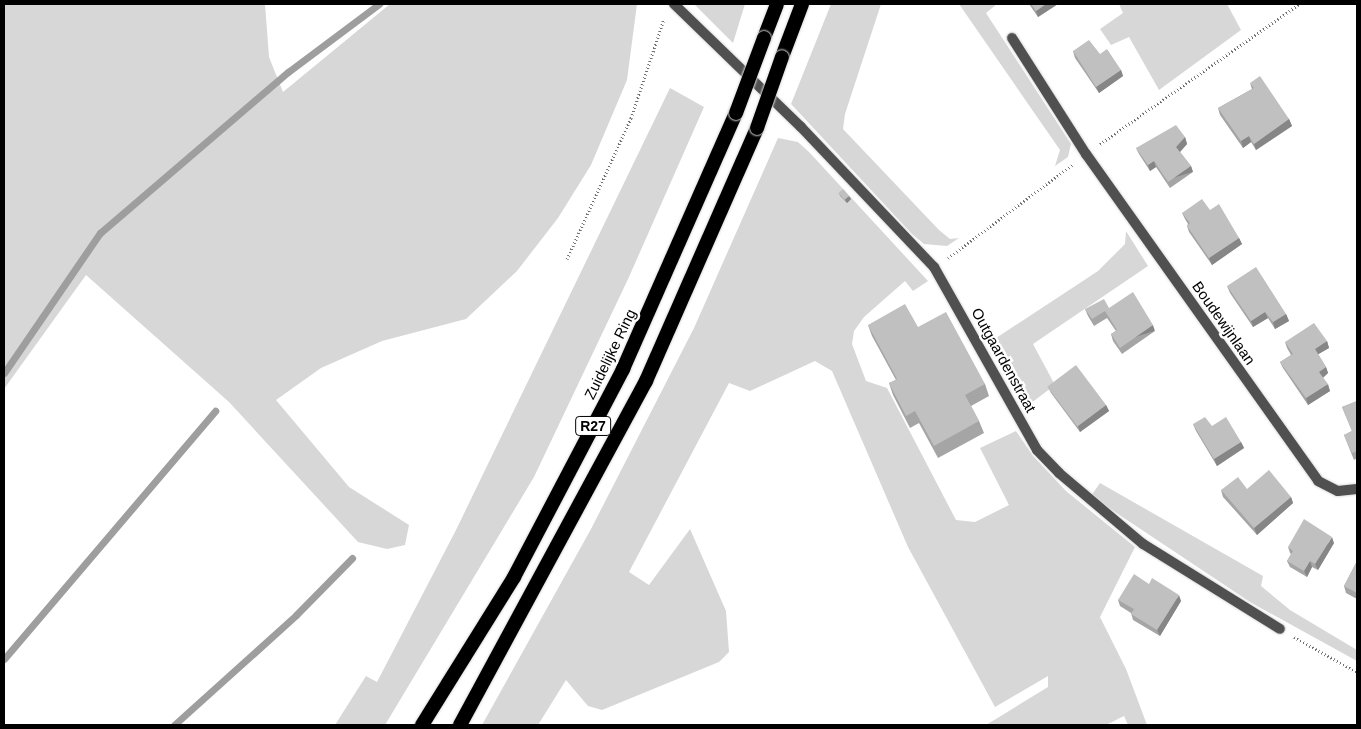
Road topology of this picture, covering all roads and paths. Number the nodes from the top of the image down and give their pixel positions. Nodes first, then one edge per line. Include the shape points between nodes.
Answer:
1 (674, 4) edge
2 (777, 4) edge
3 (802, 4) edge
4 (1300, 4) edge
5 (666, 12) dead end
6 (1012, 38) dead end
7 (1086, 154) junction
8 (567, 259) dead end
9 (934, 267) junction
10 (1355, 492) edge
11 (1280, 629) joint
12 (1357, 672) edge
13 (422, 725) edge
14 (460, 725) edge

1 - 9 street, Outgaardenstraat via 801,127
2 - 13 highway, Zuidelijke Ring / R27, bridge via 736,113 623,370 514,577
3 - 14 highway, R27, bridge via 757,128 646,381
4 - 7 path
5 - 8 path via 631,118
6 - 7 street, Boudewijnlaan
7 - 9 path
7 - 10 street, Boudewijnlaan via 1318,481 1338,491
9 - 11 street, Outgaardenstraat via 1037,450 1059,473 1143,544
11 - 12 path

